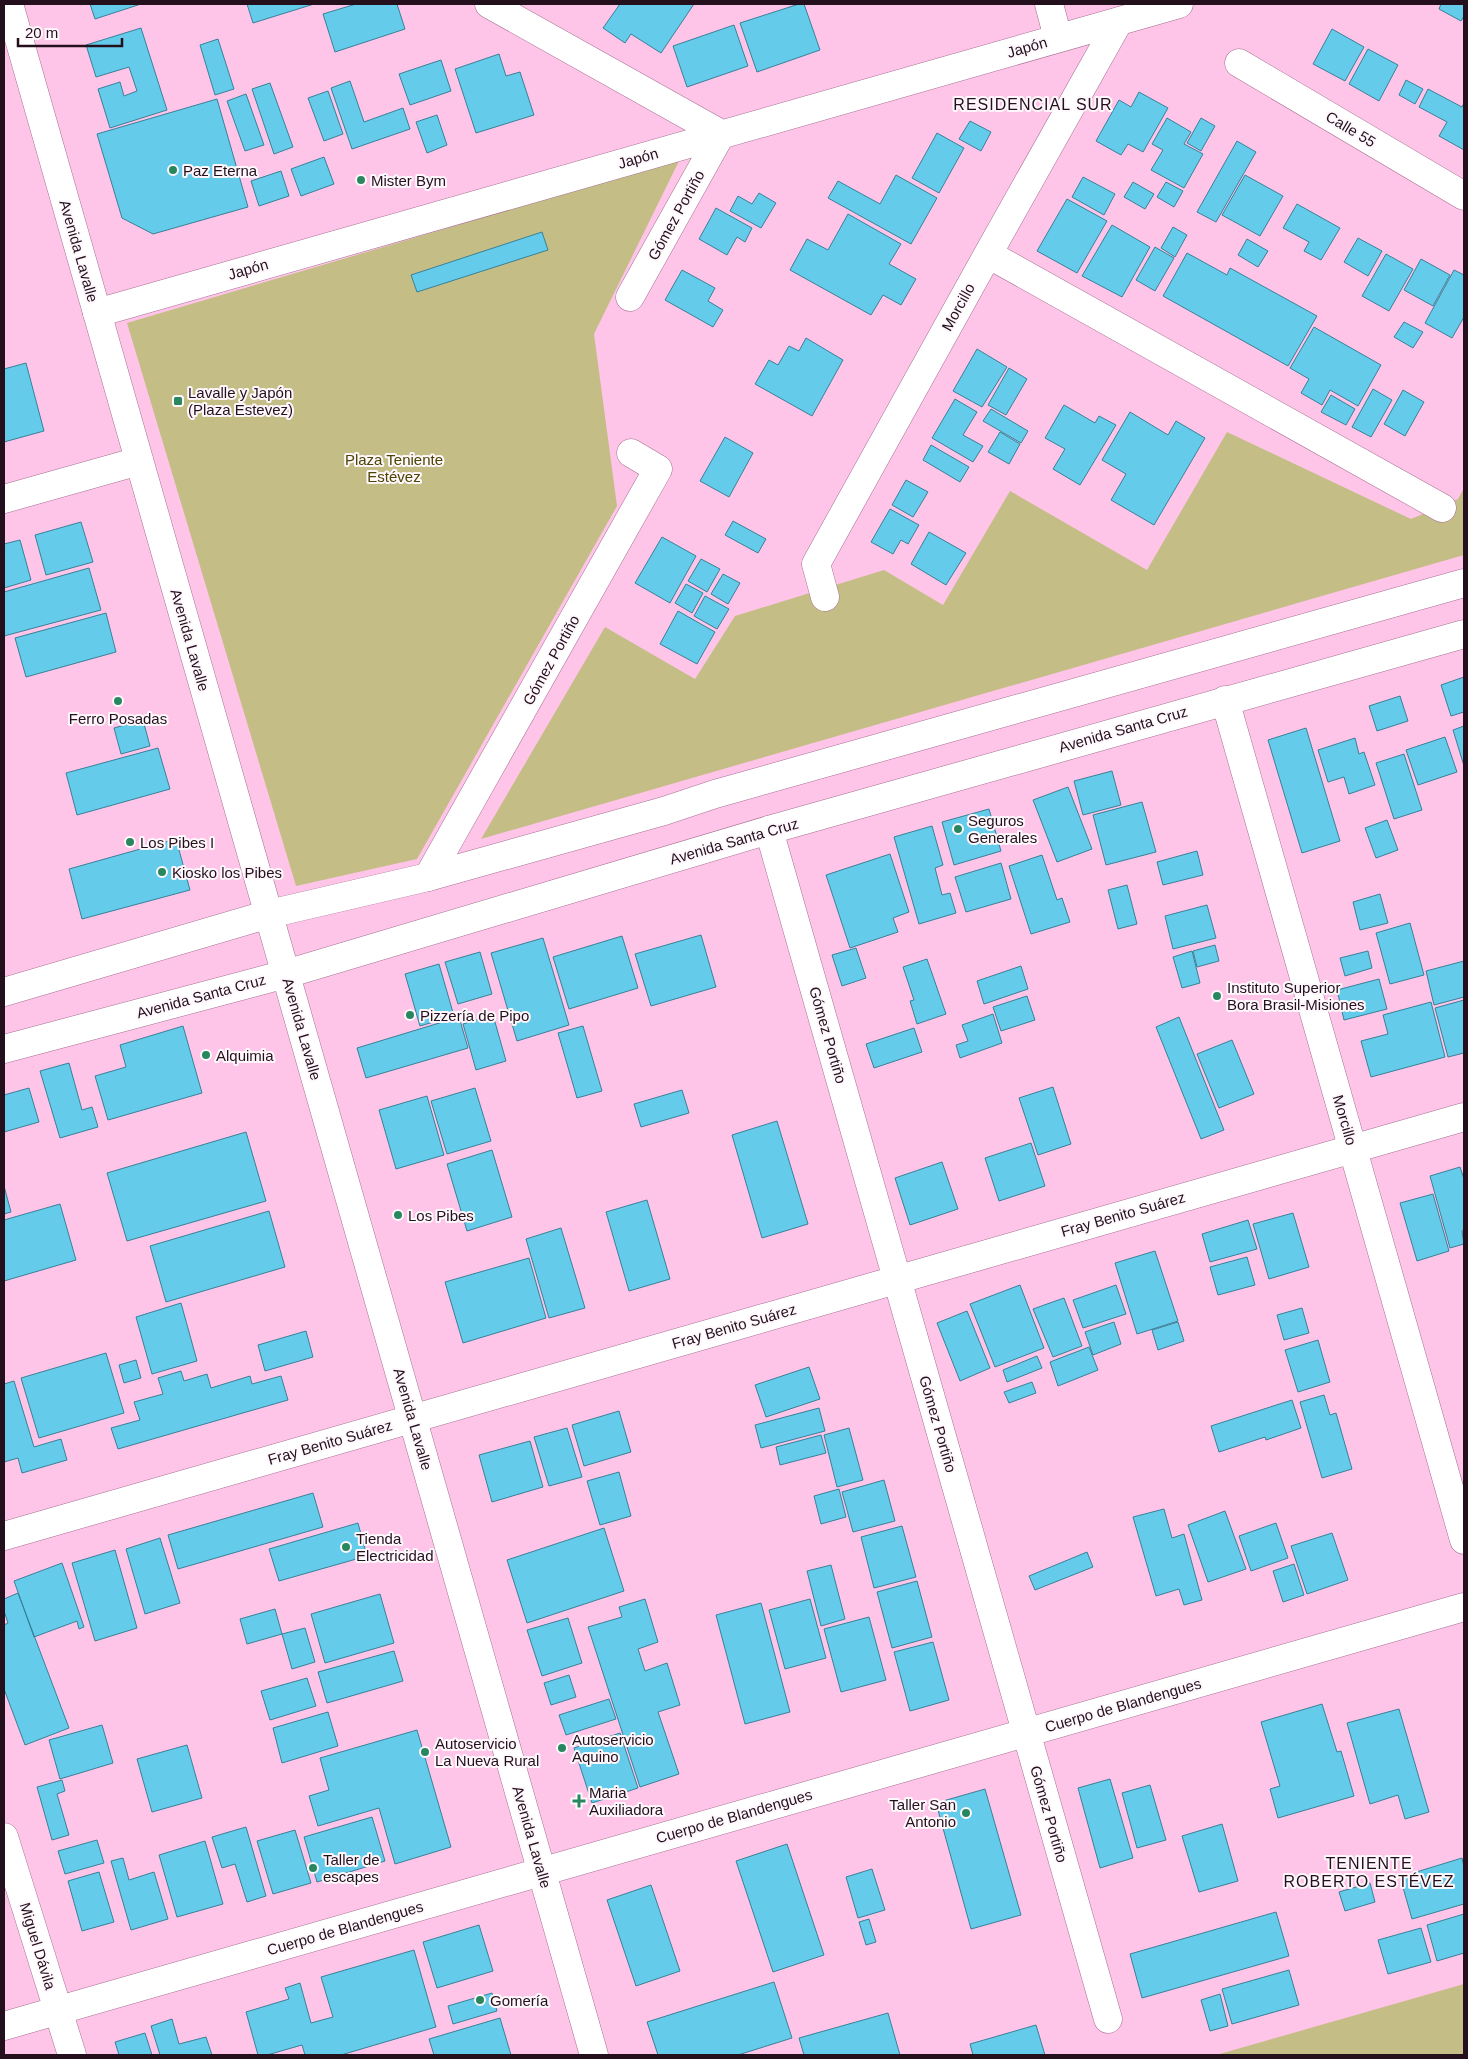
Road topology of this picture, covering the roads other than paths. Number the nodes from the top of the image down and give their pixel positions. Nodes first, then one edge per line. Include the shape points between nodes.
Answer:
1 (9, 4) edge
2 (489, 4) edge
3 (1049, 4) edge
4 (1179, 4) edge
5 (1119, 21) junction
6 (1058, 38) junction
7 (1239, 63) dead end
8 (721, 134) junction
9 (1464, 196) edge
10 (988, 254) junction
11 (630, 297) dead end
12 (97, 313) junction
13 (631, 453) dead end
14 (139, 461) junction
15 (4, 500) edge
16 (1442, 508) dead end
17 (1464, 583) edge
18 (825, 597) dead end
19 (1464, 634) edge
20 (1225, 700) junction
21 (769, 830) junction
22 (428, 877) junction
23 (269, 914) junction
24 (286, 974) junction
25 (4, 992) edge
26 (4, 1049) edge
27 (1464, 1116) edge
28 (1353, 1149) junction
29 (897, 1279) junction
30 (412, 1418) junction
31 (4, 1536) edge
32 (1464, 1540) edge
33 (1464, 1607) edge
34 (1026, 1733) junction
35 (4, 1836) edge
36 (542, 1871) junction
37 (58, 2010) junction
38 (1108, 2019) dead end
39 (4, 2026) edge
40 (72, 2055) edge
41 (594, 2055) edge

1 - 12 street, Avenida Lavalle
2 - 8 street
3 - 6 street
4 - 5 street, Japón
5 - 6 street, Japón
5 - 10 street, Morcillo
6 - 8 street, Japón
7 - 9 street, Calle 55
8 - 11 street, Gómez Portiño
8 - 12 street, Japón
10 - 16 street
10 - 18 street, Morcillo via 816,564
12 - 14 street, Avenida Lavalle
13 - 22 street, Gómez Portiño via 658,469
14 - 15 street
14 - 23 street, Avenida Lavalle
17 - 22 street
19 - 20 street, Avenida Santa Cruz
20 - 21 street, Avenida Santa Cruz
20 - 28 street, Morcillo
21 - 24 street, Avenida Santa Cruz
21 - 29 street, Gómez Portiño
22 - 23 street
23 - 24 street, Avenida Lavalle
23 - 25 street
24 - 26 street, Avenida Santa Cruz
24 - 30 street, Avenida Lavalle
27 - 28 street, Fray Benito Suárez
28 - 29 street, Fray Benito Suárez
28 - 32 street, Morcillo
29 - 30 street, Fray Benito Suárez
29 - 34 street, Gómez Portiño
30 - 31 street, Fray Benito Suárez
30 - 36 street, Avenida Lavalle
33 - 34 street, Cuerpo de Blandengues
34 - 36 street, Cuerpo de Blandengues
34 - 38 street, Gómez Portiño
35 - 37 street, Miguel Dávila
36 - 37 street, Cuerpo de Blandengues
36 - 41 street, Avenida Lavalle
37 - 39 street, Cuerpo de Blandengues
37 - 40 street, Miguel Dávila

